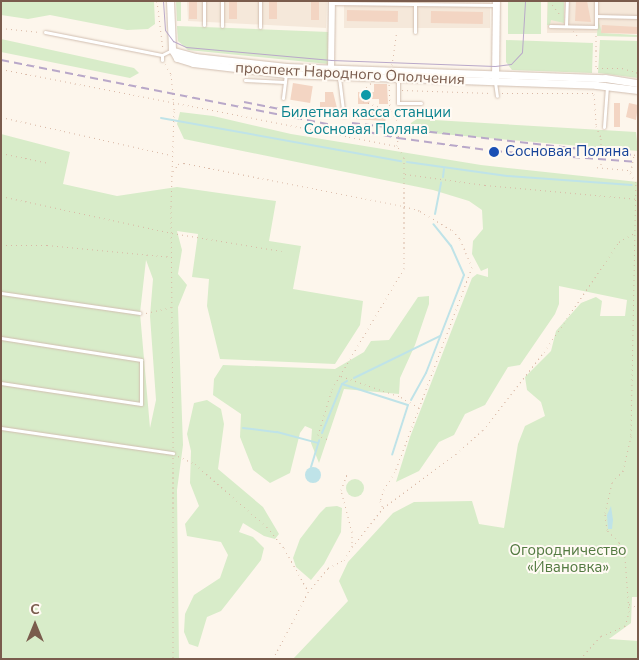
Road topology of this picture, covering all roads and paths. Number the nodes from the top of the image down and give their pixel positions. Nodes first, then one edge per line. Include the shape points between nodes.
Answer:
1 (157, 1) edge
2 (170, 1) edge
3 (204, 1) edge
4 (222, 1) edge
5 (260, 1) edge
6 (549, 1) edge
7 (567, 1) edge
8 (596, 1) edge
9 (332, 2) edge
10 (368, 3) edge
11 (401, 3) edge
12 (466, 3) edge
13 (496, 3) edge
14 (415, 4) junction
15 (596, 16) junction
16 (638, 18) edge
17 (566, 24) junction
18 (204, 25) dead end
19 (222, 26) dead end
20 (550, 26) dead end
21 (260, 27) dead end
22 (596, 27) junction
23 (1, 28) edge
24 (397, 31) dead end
25 (46, 32) joint
26 (415, 32) dead end
27 (173, 50) junction
28 (163, 54) junction
29 (162, 60) joint
30 (392, 66) dead end
31 (596, 68) junction
32 (1, 69) edge
33 (286, 70) junction
34 (331, 73) junction
35 (638, 73) edge
36 (596, 75) dead end
37 (339, 76) junction
38 (386, 78) junction
39 (398, 78) junction
40 (495, 78) junction
41 (245, 80) dead end
42 (285, 82) junction
43 (607, 85) junction
44 (596, 89) dead end
45 (638, 90) edge
46 (497, 96) dead end
47 (283, 98) dead end
48 (364, 101) dead end
49 (422, 103) dead end
50 (173, 104) junction
51 (390, 110) junction
52 (344, 116) dead end
53 (1, 117) edge
54 (604, 127) dead end
55 (399, 134) junction
56 (402, 134) dead end
57 (397, 146) junction
58 (402, 146) dead end
59 (1, 153) edge
60 (638, 153) edge
61 (173, 155) junction
62 (593, 155) dead end
63 (601, 155) junction
64 (49, 163) dead end
65 (594, 167) dead end
66 (601, 167) junction
67 (632, 173) junction
68 (404, 174) junction
69 (171, 177) junction
70 (1, 196) edge
71 (635, 198) junction
72 (638, 199) edge
73 (404, 206) junction
74 (172, 233) junction
75 (635, 233) junction
76 (1, 245) edge
77 (282, 251) dead end
78 (172, 257) junction
79 (1, 293) edge
80 (172, 307) junction
81 (140, 313) joint
82 (1, 338) edge
83 (340, 376) junction
84 (1, 383) edge
85 (419, 408) junction
86 (1, 428) edge
87 (327, 439) dead end
88 (173, 453) junction
89 (348, 472) dead end
90 (383, 508) junction
91 (352, 547) junction
92 (308, 592) junction
93 (628, 604) junction
94 (638, 608) edge
95 (173, 659) edge
96 (273, 659) edge
97 (580, 659) edge

1 - 28 path
2 - 27 street
3 - 18 lane
4 - 19 lane
5 - 21 lane
6 - 17 path
7 - 17 lane
8 - 15 lane
9 - 10 lane
9 - 34 street
10 - 11 lane
11 - 14 lane
12 - 13 lane
12 - 14 lane
13 - 40 street
14 - 26 lane
15 - 16 lane
15 - 22 lane
17 - 20 lane
17 - 22 lane
22 - 31 path
23 - 25 path
24 - 30 path
25 - 28 lane
27 - 28 lane
27 - 33 street, проспект Народного Ополчения via 195,57
28 - 29 lane
29 - 50 path via 171,74
31 - 35 path via 609,66
31 - 36 path
32 - 50 path
33 - 34 street, проспект Народного Ополчения
33 - 42 lane
34 - 37 street, проспект Народного Ополчения
34 - 40 street, проспект Народного Ополчения
37 - 38 street, проспект Народного Ополчения
37 - 52 lane
38 - 39 street, проспект Народного Ополчения
38 - 51 path
39 - 40 street, проспект Народного Ополчения
39 - 49 lane via 398,103
40 - 43 street, проспект Народного Ополчения
40 - 45 street, проспект Народного Ополчения via 605,78
40 - 46 lane
41 - 42 lane
42 - 47 lane
43 - 45 street, проспект Народного Ополчения
43 - 54 lane
44 - 63 path via 596,126 601,138
48 - 51 path
50 - 57 path
50 - 61 path
51 - 55 path via 400,124
53 - 61 path
55 - 56 path
55 - 57 path
57 - 58 path
57 - 68 path via 404,157
59 - 64 path
60 - 67 path via 634,155
61 - 69 path
62 - 63 path
63 - 66 path
65 - 66 path
66 - 67 path
67 - 71 path via 636,182
68 - 71 path via 492,186
68 - 73 path
69 - 73 path via 178,164 184,163
69 - 74 path
70 - 74 path
71 - 72 path
71 - 75 path
73 - 83 path via 404,268
73 - 85 path via 420,211 452,230 460,239 472,267
74 - 77 path
74 - 78 path
75 - 90 path via 619,242 544,352 483,430
75 - 93 path via 631,435 623,471 612,482 605,513 607,530 619,542 625,557
76 - 78 path via 47,245
78 - 80 path
79 - 81 lane
80 - 81 path
80 - 88 path
82 - 84 lane via 140,360 141,404
83 - 85 path via 401,397
83 - 87 path via 326,404 318,435
85 - 90 path via 395,472 384,489 380,501
86 - 88 lane
88 - 92 path via 195,464 267,527 284,548
88 - 95 path
89 - 91 path via 341,490 352,532
90 - 91 path
91 - 92 path via 344,560 328,568
92 - 96 path
93 - 94 path
93 - 97 path via 625,626 601,636

